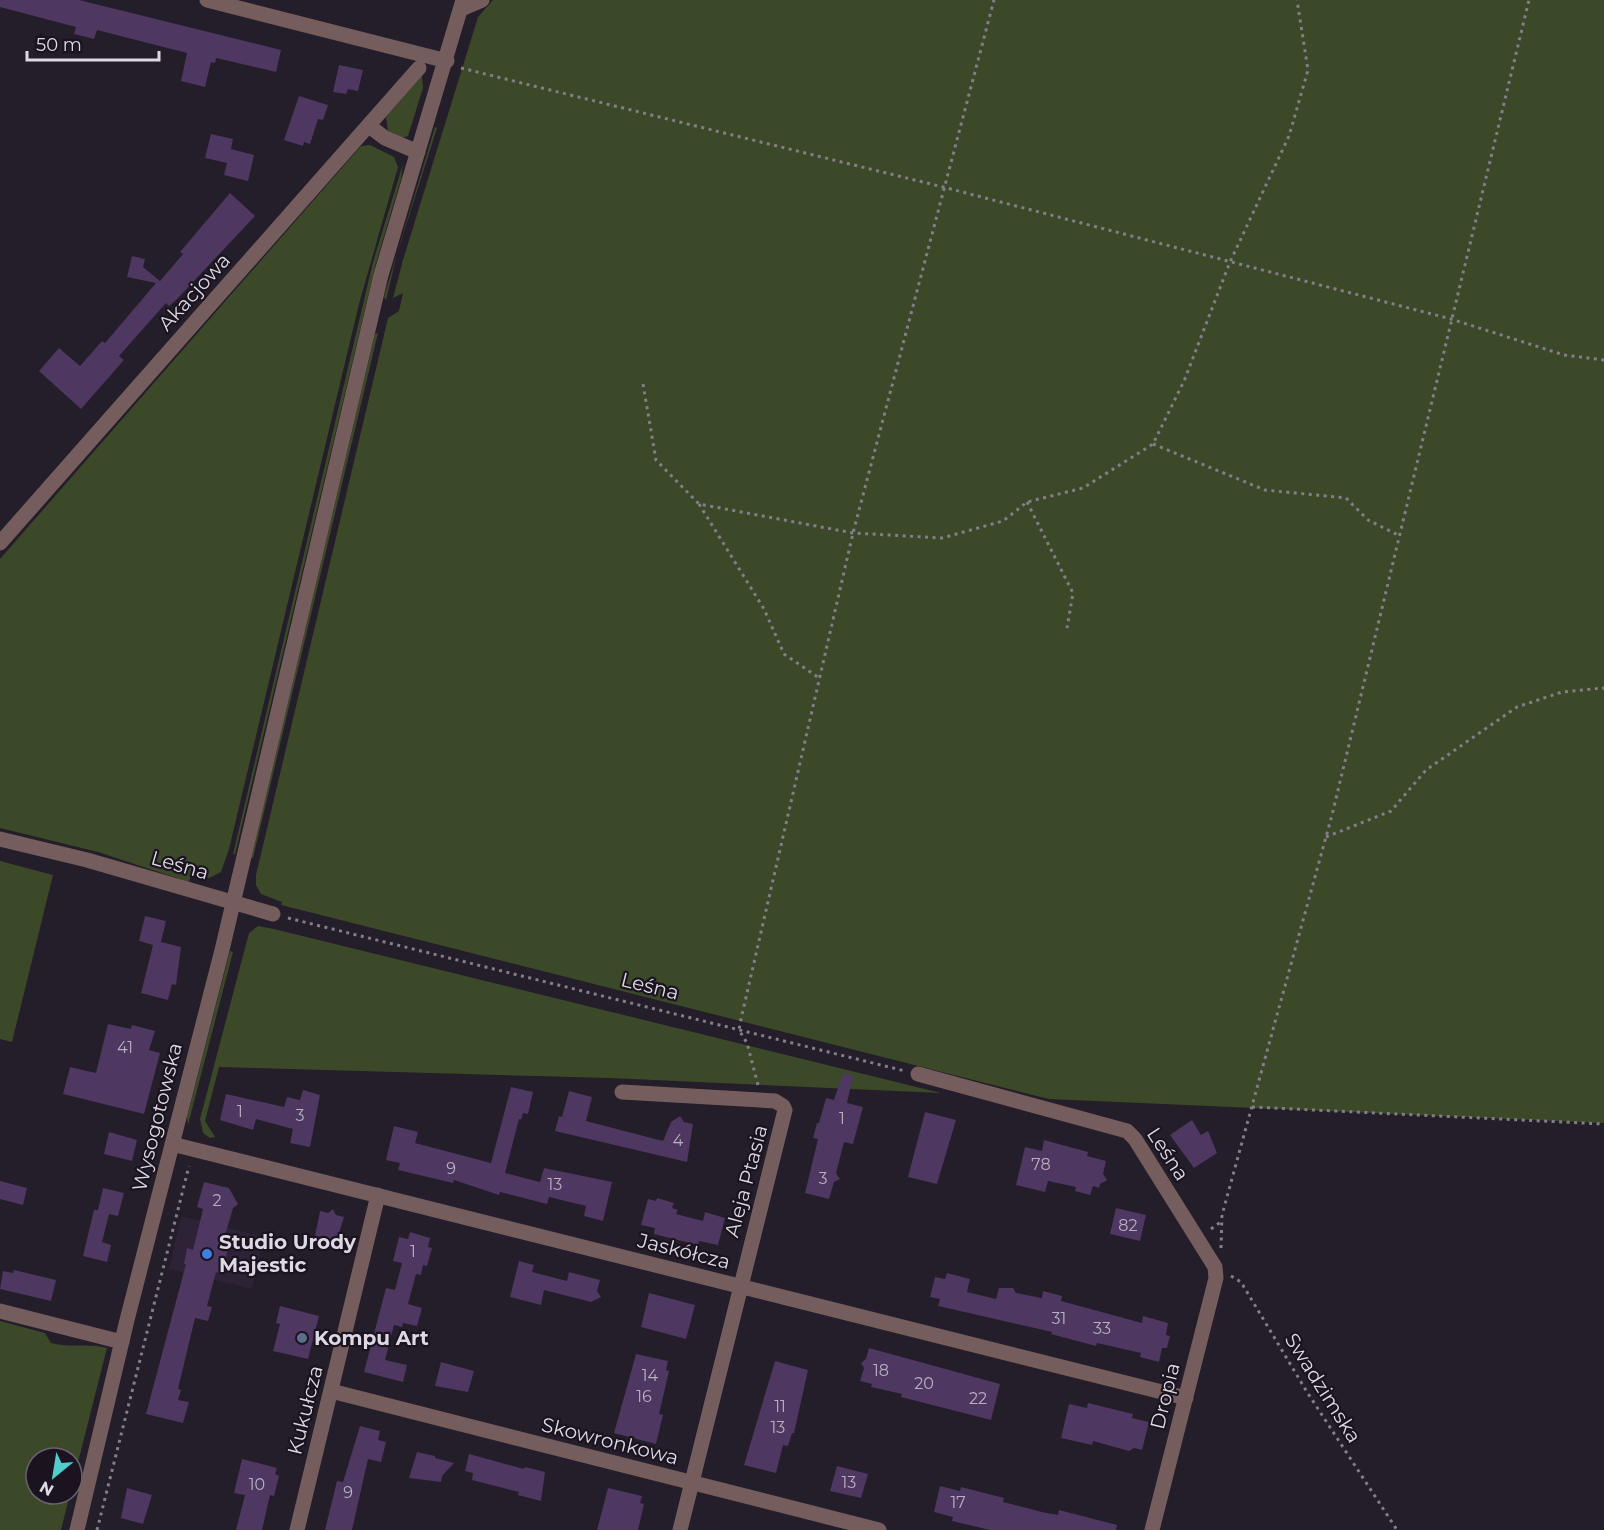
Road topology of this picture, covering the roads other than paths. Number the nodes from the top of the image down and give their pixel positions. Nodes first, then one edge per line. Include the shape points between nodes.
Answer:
1 (207, 0) edge
2 (482, 0) edge
3 (462, 4) edge
4 (447, 61) junction
5 (419, 68) dead end
6 (369, 126) junction
7 (418, 152) junction
8 (0, 543) edge
9 (0, 839) edge
10 (232, 902) junction
11 (273, 914) road end
12 (918, 1074) road end
13 (622, 1092) dead end
14 (172, 1144) junction
15 (378, 1195) junction
16 (1217, 1272) joint
17 (741, 1286) junction
18 (0, 1311) edge
19 (122, 1342) junction
20 (331, 1391) junction
21 (1186, 1398) junction
22 (692, 1483) junction
23 (77, 1530) edge
24 (297, 1530) edge
25 (680, 1530) edge
26 (879, 1530) edge
27 (1152, 1530) edge

1 - 4 street
2 - 3 street
3 - 4 street
4 - 7 street, Wysogotowska
5 - 6 street, Akacjowa
6 - 7 street via 385,138
6 - 8 street, Akacjowa
7 - 10 street, Wysogotowska via 381,275
9 - 10 street, Leśna
10 - 11 street, Leśna
10 - 14 street, Wysogotowska
12 - 16 street, Leśna via 1127,1131
13 - 17 street, Aleja Ptasia via 762,1100 780,1102 783,1106 785,1116
14 - 15 street, Jaskółcza
14 - 19 street, Wysogotowska
15 - 17 street, Jaskółcza
15 - 20 street, Kukułcza
16 - 21 street, Dropia
17 - 21 street, Jaskółcza
17 - 22 street, Aleja Ptasia
18 - 19 street
19 - 23 street, Wysogotowska
20 - 22 street, Skowronkowa
20 - 24 street, Kukułcza
21 - 27 street, Dropia
22 - 25 street, Aleja Ptasia
22 - 26 street, Skowronkowa

